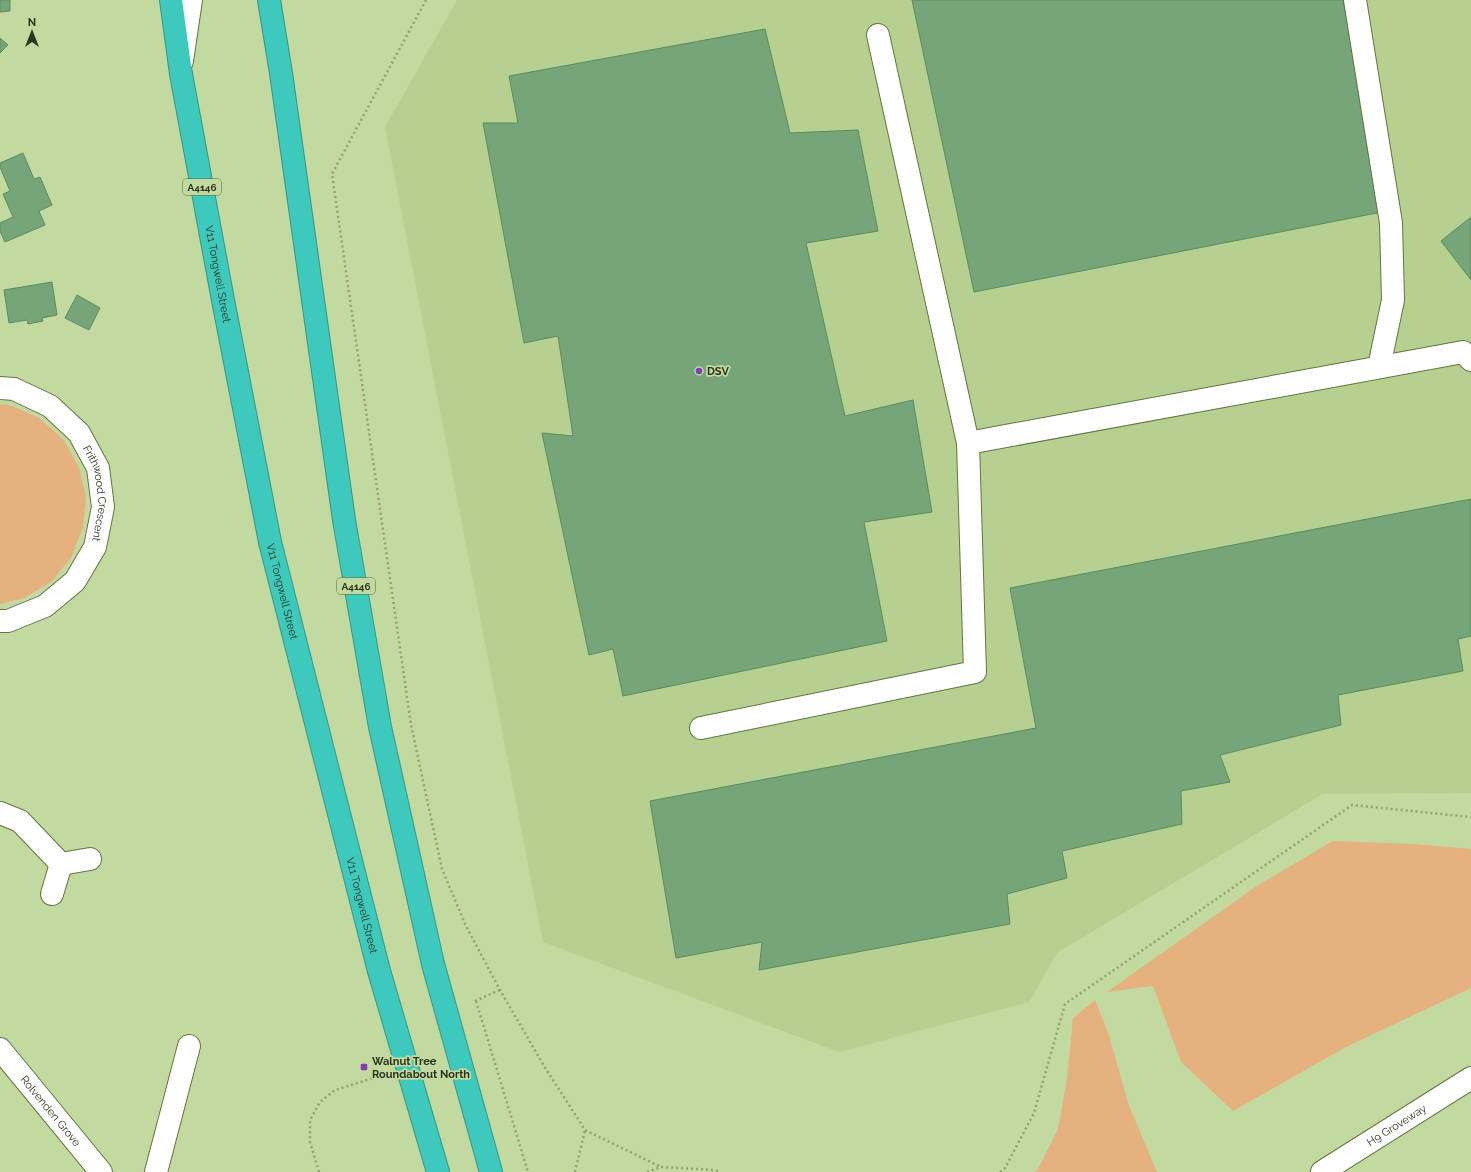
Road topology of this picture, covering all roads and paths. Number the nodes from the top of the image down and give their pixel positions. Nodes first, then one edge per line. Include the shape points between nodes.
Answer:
1 (171, 0) edge
2 (190, 0) edge
3 (269, 0) edge
4 (426, 0) edge
5 (1355, 0) edge
6 (878, 35) dead end
7 (181, 74) junction
8 (1471, 360) edge
9 (1380, 367) junction
10 (0, 388) edge
11 (968, 443) junction
12 (0, 621) edge
13 (701, 728) dead end
14 (0, 813) edge
15 (1471, 817) edge
16 (90, 859) dead end
17 (61, 864) junction
18 (52, 894) dead end
19 (500, 990) junction
20 (476, 1001) junction
21 (447, 1016) junction
22 (188, 1046) dead end
23 (0, 1049) edge
24 (407, 1068) junction
25 (1471, 1078) edge
26 (585, 1130) junction
27 (490, 1167) edge
28 (661, 1168) junction
29 (101, 1172) edge
30 (138, 1172) edge
31 (157, 1172) edge
32 (320, 1172) edge
33 (438, 1172) edge
34 (528, 1172) edge
35 (575, 1172) edge
36 (647, 1172) edge
37 (720, 1172) edge
38 (1000, 1172) edge
39 (1322, 1172) edge

1 - 7 highway, V11 Tongwell Street / A4146
2 - 7 street
3 - 21 highway, A4146 via 344,520 380,727
4 - 19 path via 332,174 411,725 442,869 466,926
5 - 9 street via 1391,223 1393,300
6 - 11 street
7 - 24 highway, V11 Tongwell Street / A4146 via 270,542 378,971
8 - 9 street via 1463,352
9 - 11 street
10 - 12 street, Frithwood Crescent via 14,389 50,406 79,433 98,468 103,508 95,546 75,581 45,606 8,621
11 - 13 street via 975,672
14 - 17 street via 20,821
15 - 38 path via 1352,805 1065,1004 1034,1112 1005,1168
16 - 17 street
17 - 18 street
19 - 20 path
19 - 26 path
20 - 21 path
20 - 34 path
21 - 27 highway, A4146
22 - 31 street
23 - 29 street, Rolvenden Grove
24 - 32 path via 335,1090 320,1102 310,1120 310,1142
24 - 33 highway, V11 Tongwell Street / A4146
25 - 39 street, H9 Groveway
26 - 28 path
26 - 35 path
28 - 36 path
28 - 37 path
30 - 31 street

